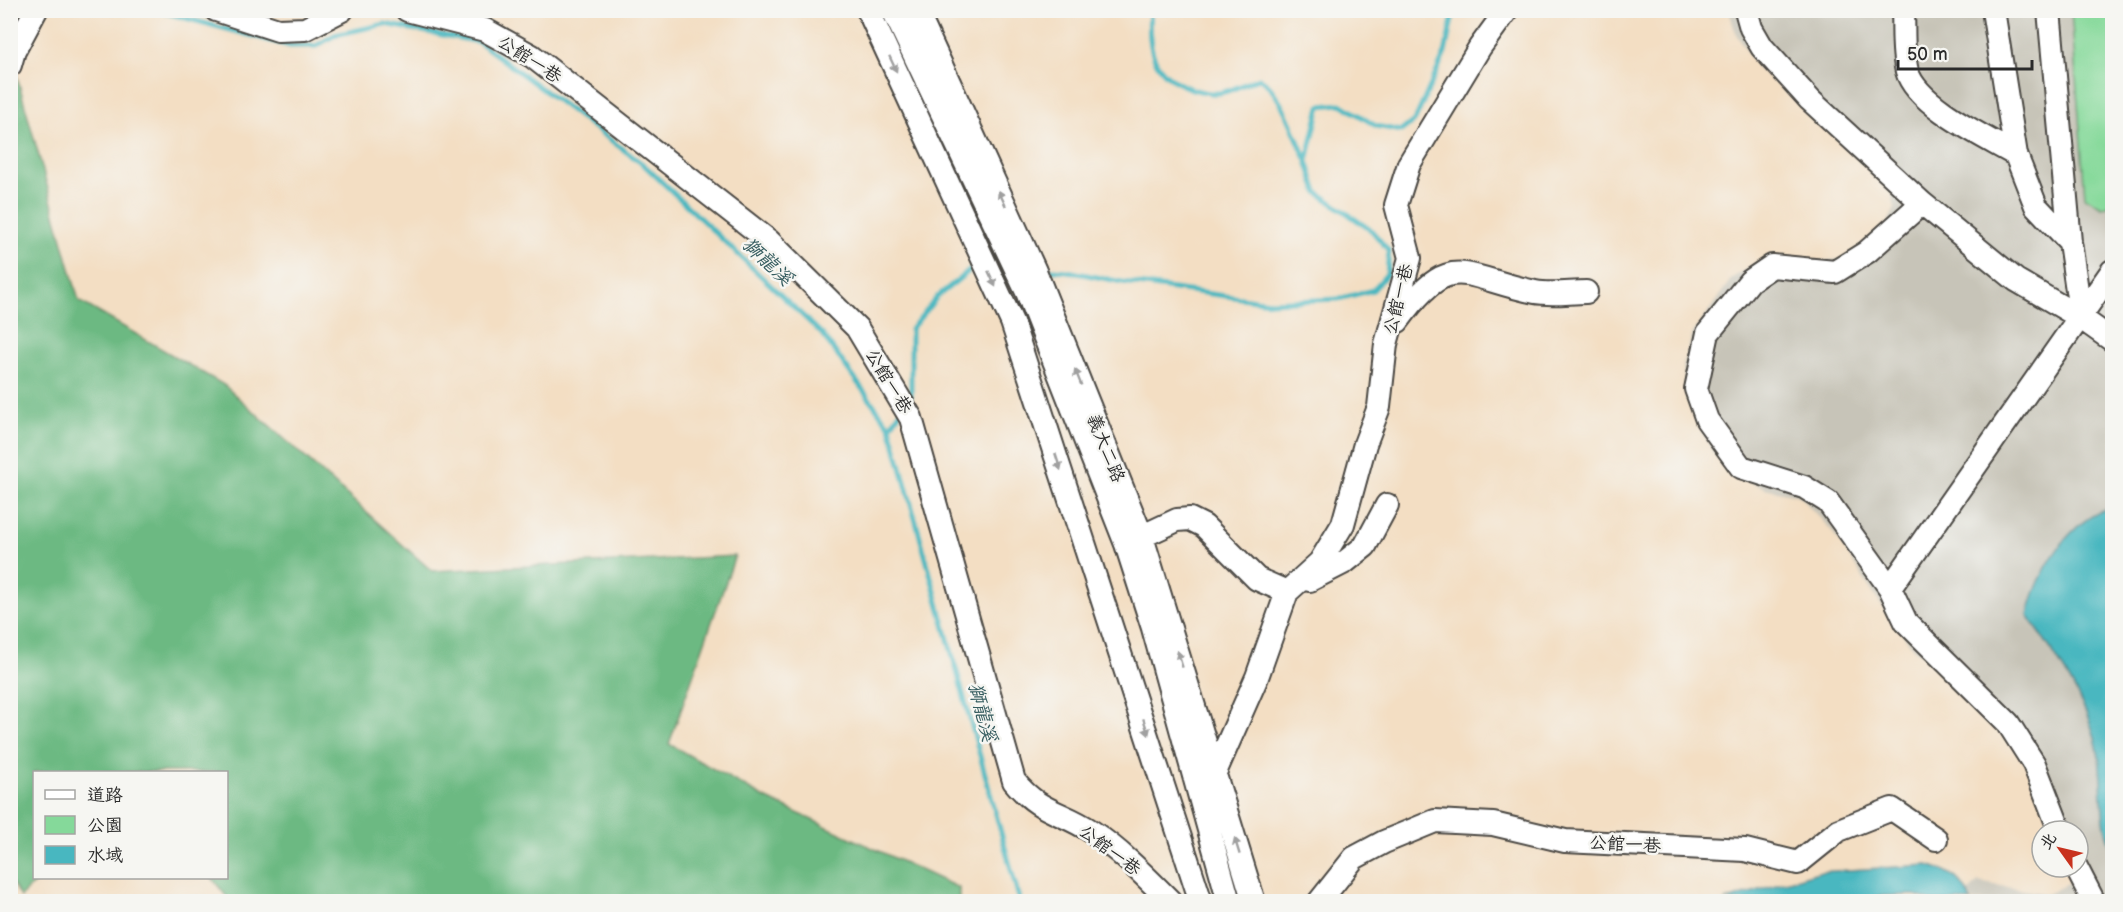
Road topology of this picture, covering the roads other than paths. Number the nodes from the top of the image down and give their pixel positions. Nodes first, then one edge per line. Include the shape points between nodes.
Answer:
1 (36, 10) edge
2 (216, 10) edge
3 (342, 10) edge
4 (406, 10) edge
5 (868, 10) edge
6 (893, 10) edge
7 (916, 10) edge
8 (1507, 10) edge
9 (1746, 10) edge
10 (1903, 10) edge
11 (1993, 10) edge
12 (2049, 10) edge
13 (441, 15) edge
14 (10, 65) edge
15 (2016, 155) junction
16 (1922, 203) junction
17 (2070, 242) junction
18 (2112, 271) edge
19 (1586, 292) dead end
20 (2081, 318) junction
21 (2112, 340) edge
22 (1386, 344) junction
23 (1387, 505) dead end
24 (1134, 541) junction
25 (1890, 588) junction
26 (1287, 592) junction
27 (1215, 773) junction
28 (1201, 803) junction
29 (2055, 819) edge
30 (1936, 839) dead end
31 (2082, 879) edge
32 (1171, 902) edge
33 (1201, 902) edge
34 (1229, 902) edge
35 (1254, 902) edge
36 (1319, 902) edge
37 (2094, 902) edge

1 - 14 street
2 - 3 street via 278,30 305,28
4 - 13 street, 公館一巷
5 -> 33 street via 1012,322
6 - 24 street, 義大二路 via 1027,292
24 -> 7 street, 義大二路 via 1035,272
8 - 22 street, 公館一巷 via 1409,164 1396,205 1410,258
9 - 16 street via 1762,47
10 - 15 street via 1907,72 1917,90 1951,117
11 - 15 street
12 - 17 street
13 - 32 street, 公館一巷 via 485,30 532,56 770,241 857,328 911,418 1014,781 1028,799 1090,830 1122,854
15 - 17 street via 2036,206
16 - 20 street via 2016,280
16 - 25 street via 1874,247 1835,272 1772,266 1750,281 1708,333 1696,388 1707,420 1741,467 1804,487 1828,502
17 - 20 street
18 - 20 street
19 - 22 street via 1537,293 1463,272 1448,275 1418,294
20 - 21 street
20 - 25 street
22 - 26 street, 公館一巷 via 1379,407 1343,524 1320,562
23 - 26 street via 1365,546 1345,562
24 - 26 street via 1177,520 1190,519 1204,526 1257,579
27 -> 24 street, 義大二路
24 - 28 street, 義大二路 via 1153,628
25 - 29 street via 1906,622 2008,723 2034,764
26 - 27 street, 公館一巷 via 1257,677
27 - 28 street, 公館一巷
35 -> 27 street, 義大二路
28 - 34 street, 義大二路
30 - 36 street, 公館一巷 via 1892,809 1839,830 1798,862 1745,850 1565,841 1492,824 1435,821 1354,858
31 - 37 street

